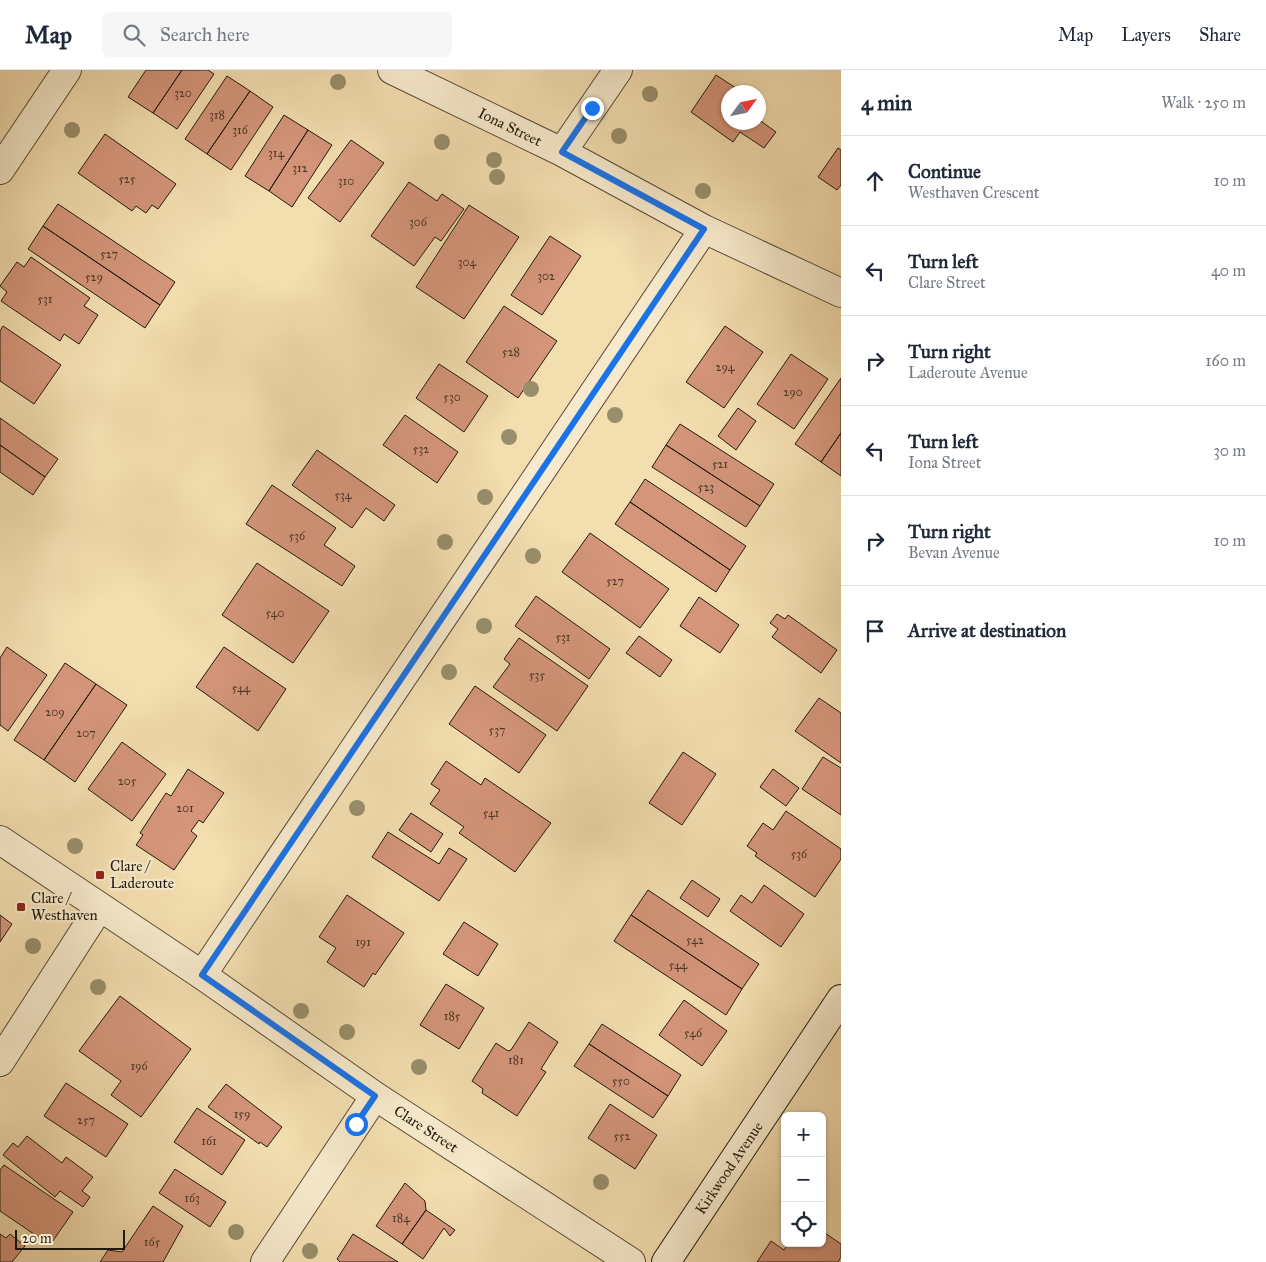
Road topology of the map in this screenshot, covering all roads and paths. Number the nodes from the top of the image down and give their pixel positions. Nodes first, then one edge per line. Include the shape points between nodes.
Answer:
1 (67, 70) edge
2 (392, 70) edge
3 (618, 70) edge
4 (562, 152) junction
5 (0, 170) edge
6 (704, 229) junction
7 (841, 293) edge
8 (0, 840) edge
9 (100, 908) junction
10 (202, 975) junction
11 (841, 999) edge
12 (0, 1062) edge
13 (375, 1096) junction
14 (265, 1262) edge
15 (631, 1262) edge
16 (666, 1262) edge

1 - 5 street
2 - 4 street, Iona Street
3 - 4 street
4 - 6 street, Iona Street
6 - 7 street, Iona Street
6 - 10 street
8 - 9 street, Clare Street
9 - 10 street, Clare Street
9 - 12 street
10 - 13 street, Clare Street
11 - 16 street, Kirkwood Avenue
13 - 14 street
13 - 15 street, Clare Street

